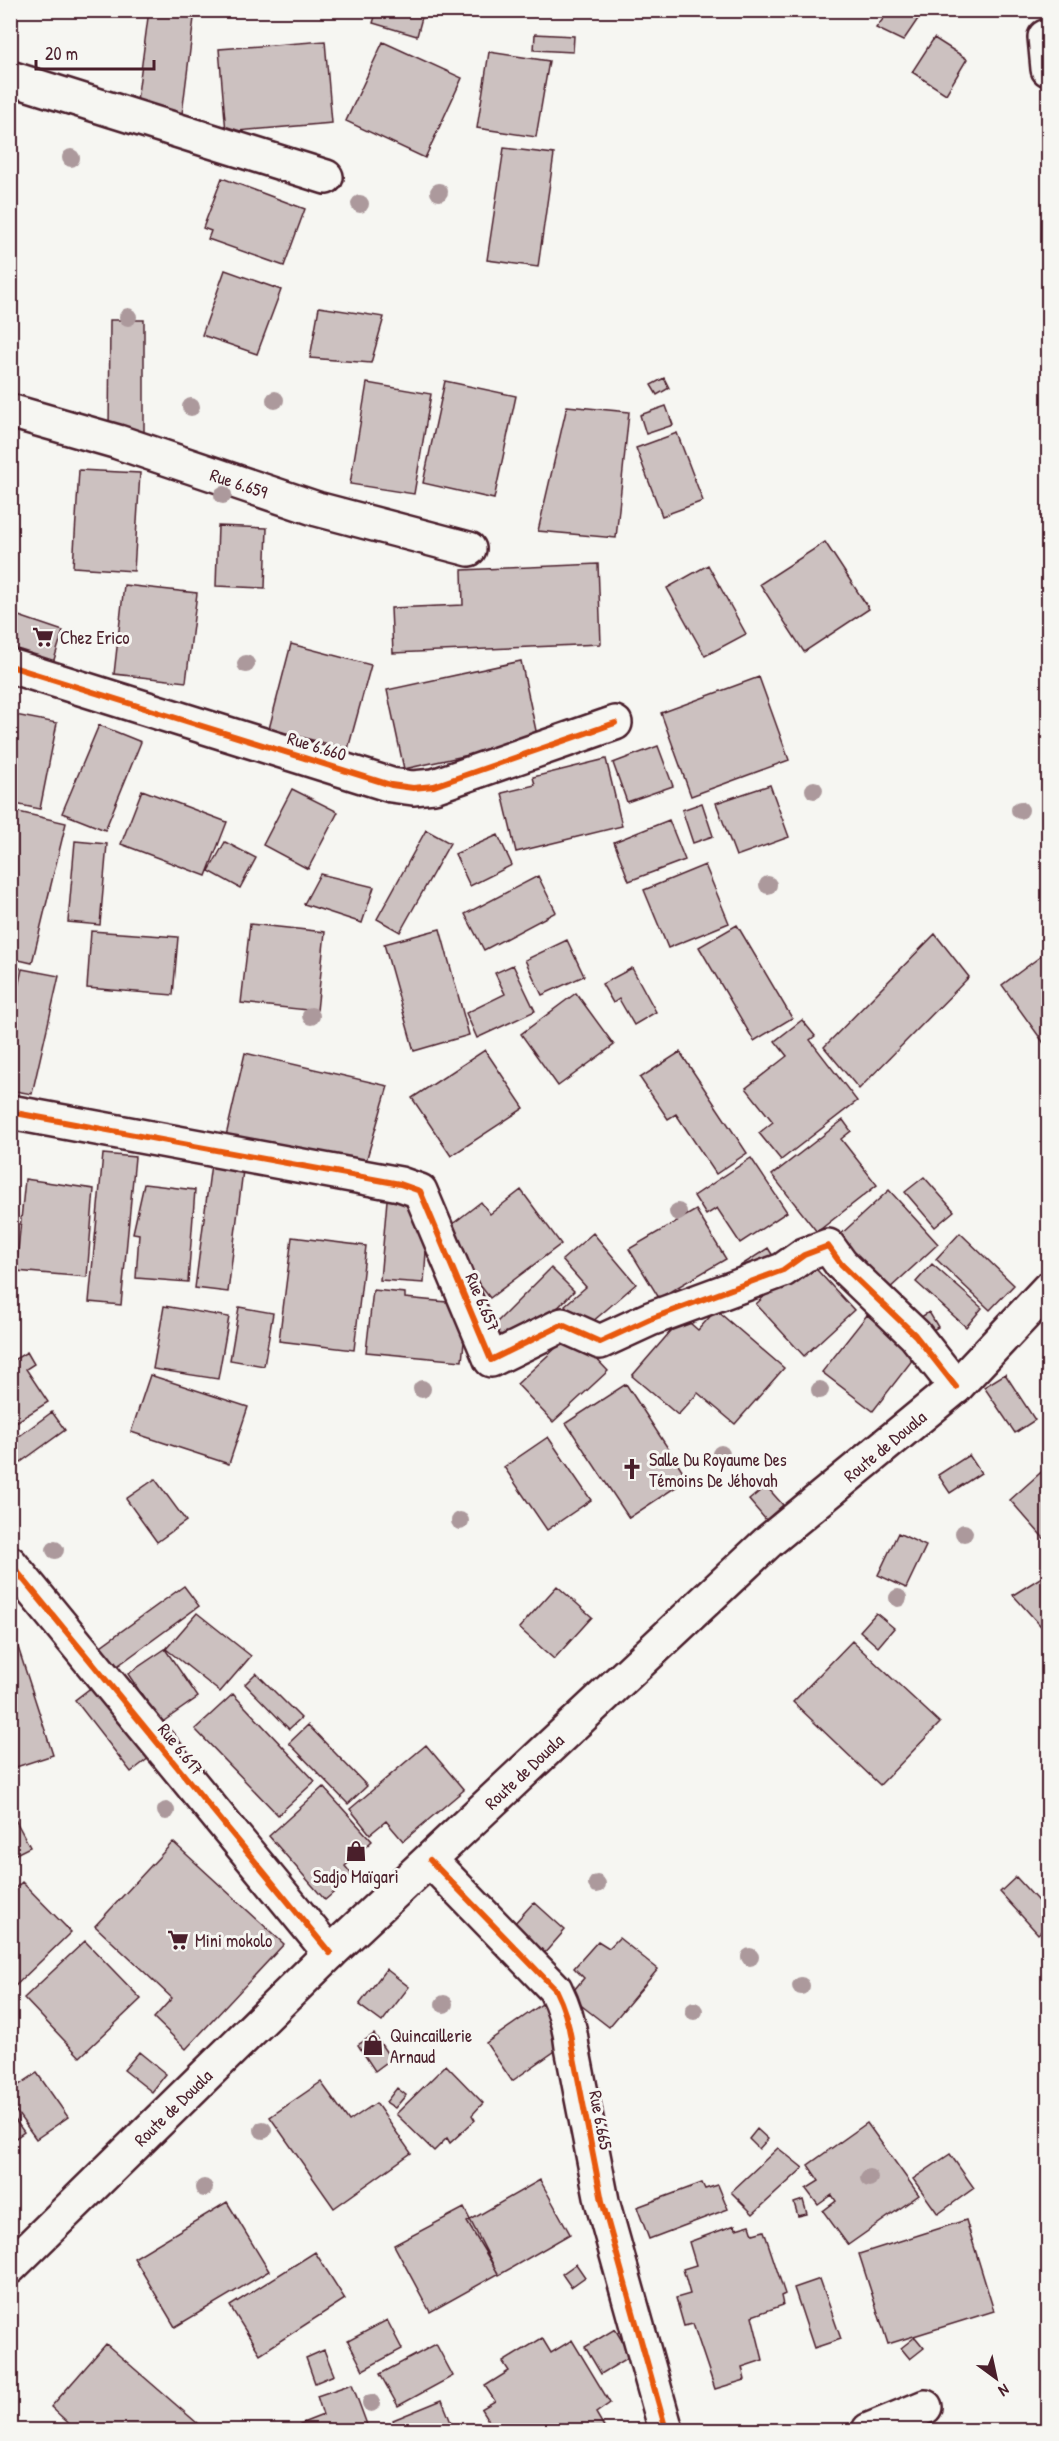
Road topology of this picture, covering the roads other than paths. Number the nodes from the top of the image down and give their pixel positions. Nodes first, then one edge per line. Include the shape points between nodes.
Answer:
1 (1045, 37) dead end
2 (1048, 69) edge
3 (10, 78) edge
4 (326, 177) dead end
5 (10, 411) edge
6 (469, 549) dead end
7 (10, 666) edge
8 (615, 723) dead end
9 (10, 1112) edge
10 (1048, 1290) edge
11 (956, 1387) junction
12 (10, 1563) edge
13 (430, 1860) junction
14 (330, 1953) junction
15 (10, 2268) edge
16 (925, 2407) dead end
17 (666, 2430) edge
18 (869, 2430) edge

1 - 2 main road
3 - 4 main road
5 - 6 main road, Rue 6.659 via 118,442 317,509
7 - 8 main road, Rue 6.660 via 391,785 413,788 434,786
9 - 11 main road, Rue 6.657 via 400,1184 420,1191 491,1360 562,1325 600,1342 650,1319 783,1270 804,1255 828,1246 915,1335
10 - 11 main road, Route de Douala
11 - 13 main road, Route de Douala via 769,1541
12 - 14 main road, Rue 6.617
13 - 14 main road, Route de Douala
13 - 17 main road, Rue 6.665 via 555,1989 563,2006 602,2201
14 - 15 main road, Route de Douala
16 - 18 main road

